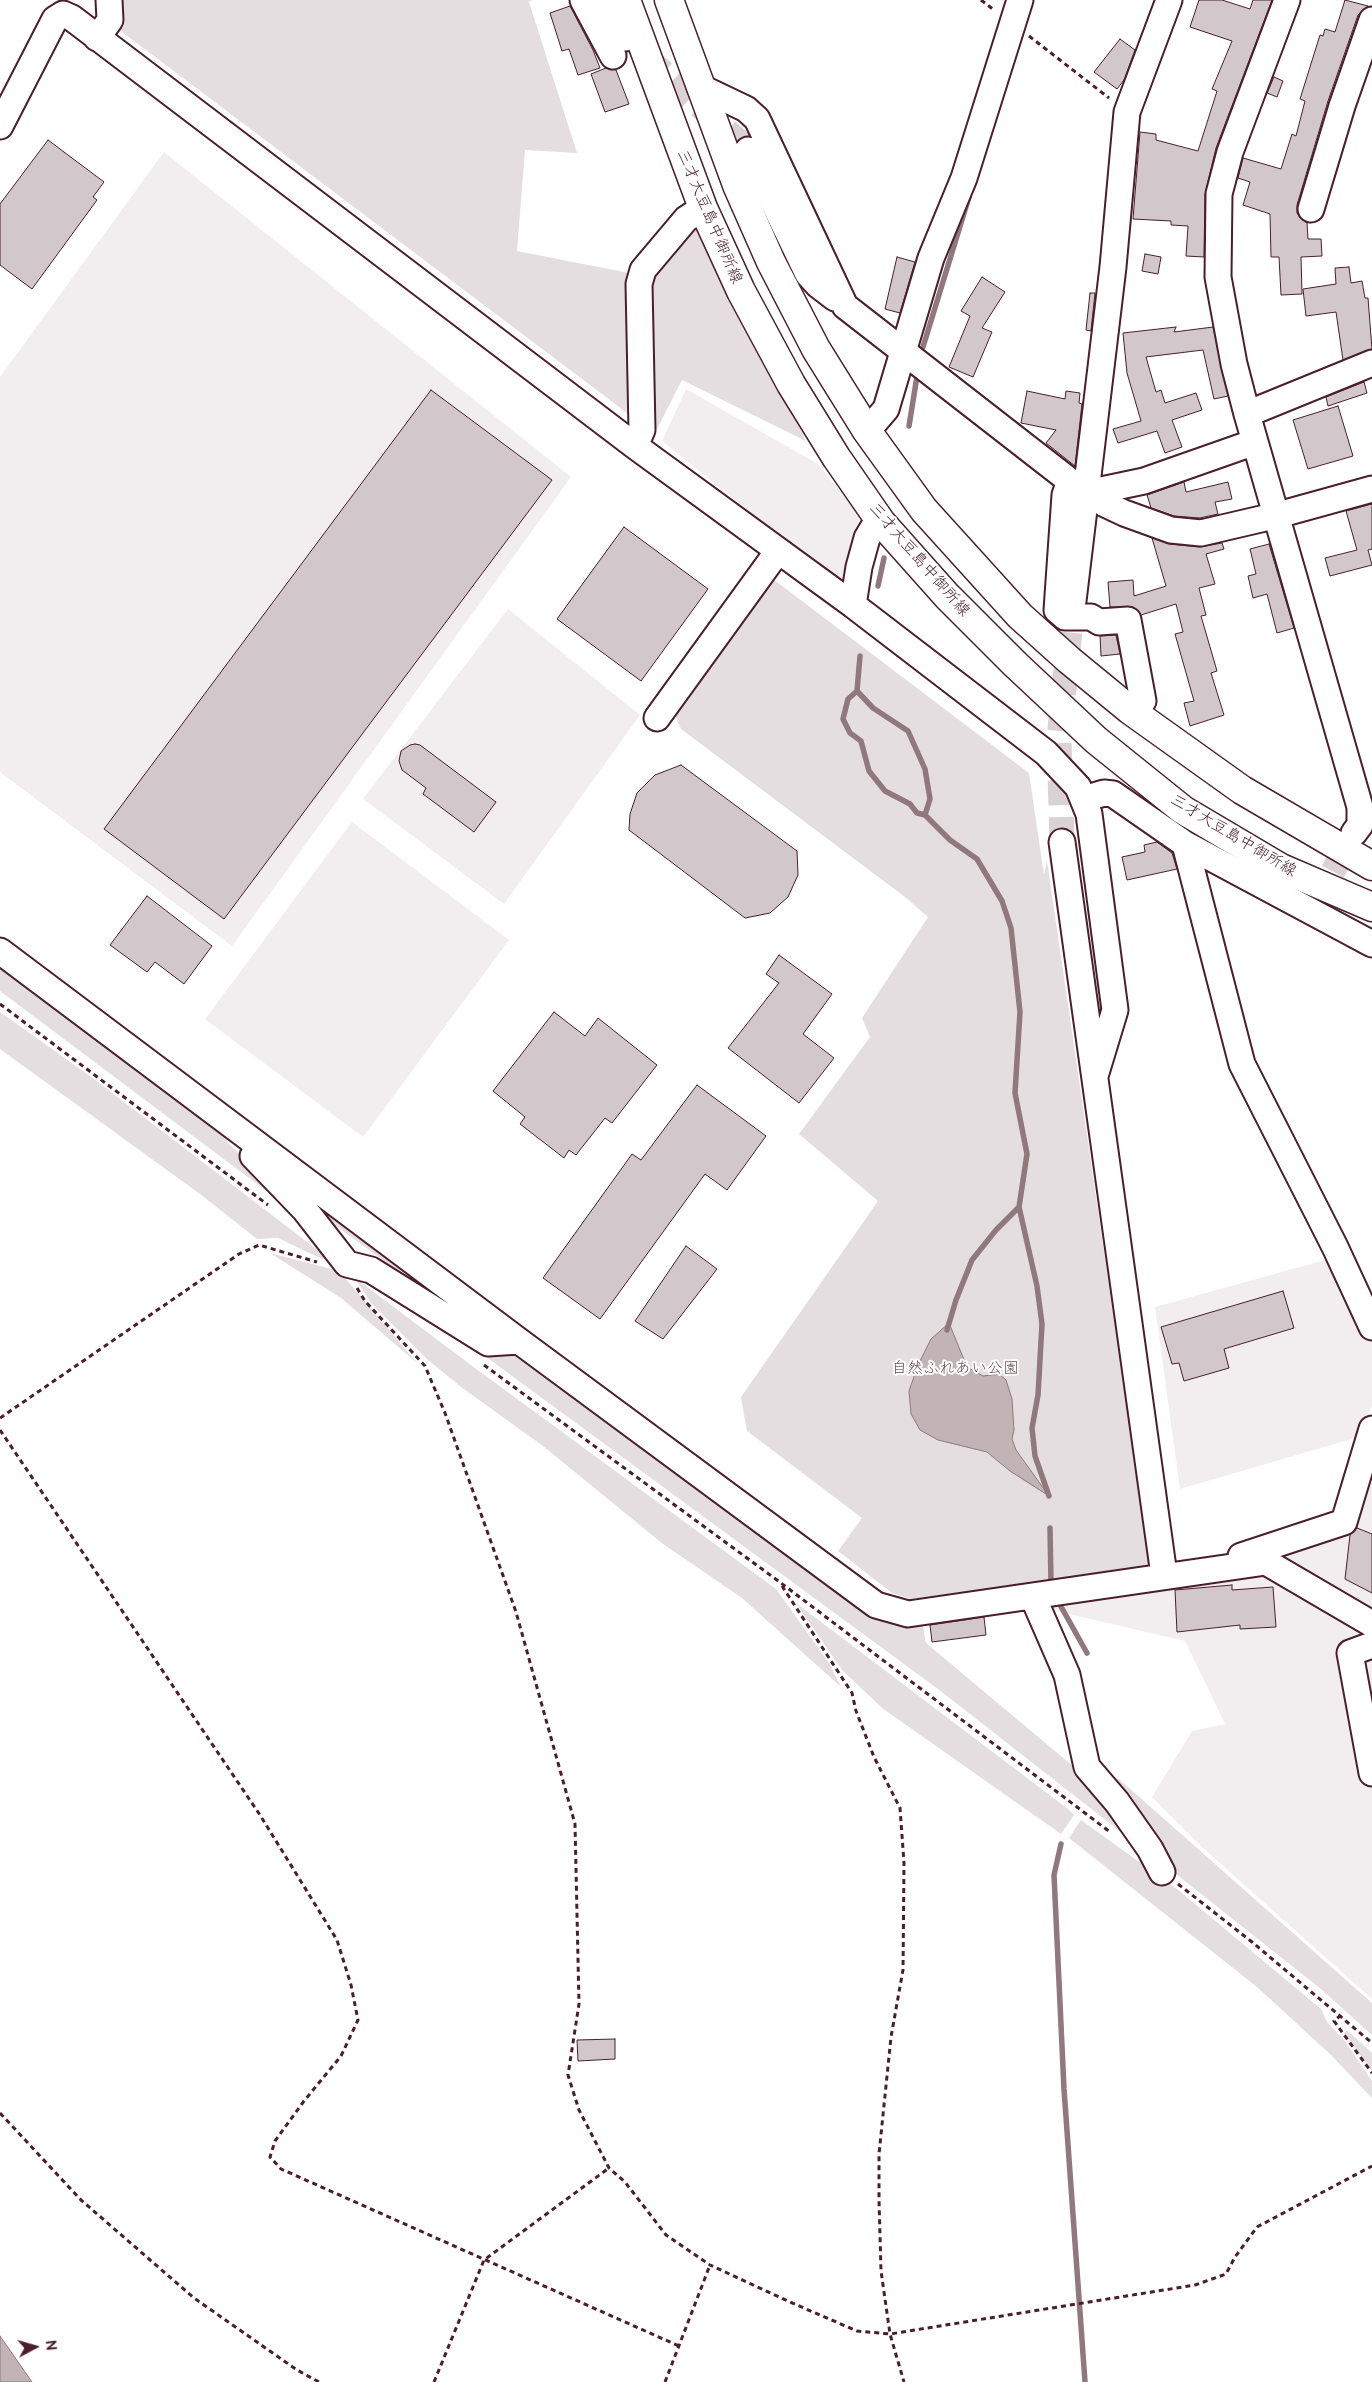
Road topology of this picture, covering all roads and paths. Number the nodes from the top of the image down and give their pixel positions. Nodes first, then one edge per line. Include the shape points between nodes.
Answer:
1 (109, 0) edge
2 (582, 0) edge
3 (604, 0) edge
4 (626, 0) edge
5 (669, 0) edge
6 (1020, 0) edge
7 (1169, 0) edge
8 (1286, 0) edge
9 (1372, 20) edge
10 (1027, 35) dead end
11 (97, 38) junction
12 (700, 87) junction
13 (1127, 112) junction
14 (752, 115) junction
15 (0, 126) edge
16 (719, 137) junction
17 (748, 150) tunnel mouth
18 (703, 208) junction
19 (1310, 210) dead end
20 (845, 306) junction
21 (904, 352) junction
22 (1372, 363) edge
23 (1247, 414) junction
24 (867, 432) junction
25 (1255, 442) junction
26 (635, 446) junction
27 (1079, 487) junction
28 (1372, 489) edge
29 (1278, 515) junction
30 (881, 522) junction
31 (778, 551) junction
32 (853, 605) junction
33 (1143, 702) dead end
34 (657, 718) dead end
35 (1084, 799) junction
36 (1310, 830) junction
37 (1365, 835) edge
38 (1062, 842) tunnel mouth
39 (1185, 844) junction
40 (1372, 866) edge
41 (1280, 868) junction
42 (1372, 907) edge
43 (1372, 922) edge
44 (1372, 944) edge
45 (0, 951) edge
46 (0, 1004) edge
47 (1095, 1076) junction
48 (217, 1114) junction
49 (276, 1211) dead end
50 (347, 1264) junction
51 (1372, 1327) edge
52 (519, 1341) junction
53 (483, 1364) dead end
54 (0, 1418) edge
55 (1372, 1429) edge
56 (0, 1430) edge
57 (1199, 1571) junction
58 (1164, 1575) junction
59 (781, 1583) junction
60 (1033, 1597) junction
61 (1372, 1624) edge
62 (1372, 1645) edge
63 (1372, 1774) edge
64 (1114, 1835) dead end
65 (1162, 1872) joint
66 (1341, 2015) junction
67 (1372, 2043) edge
68 (1372, 2073) edge
69 (0, 2113) edge
70 (1372, 2166) edge
71 (609, 2168) junction
72 (484, 2260) junction
73 (710, 2265) junction
74 (890, 2334) junction
75 (679, 2346) junction
76 (319, 2382) edge
77 (434, 2382) edge
78 (665, 2382) edge
79 (904, 2382) edge

1 - 11 street via 110,20
2 - 3 street via 619,47
4 - 18 main road, 三才大豆島中御所線
5 - 12 main road
6 - 21 street via 964,178 931,258
7 - 13 street
8 - 23 street via 1230,152 1219,194 1218,277
9 - 19 street
10 - 13 path
11 - 15 street via 72,18 63,14 54,18
11 - 26 street
12 - 14 street
12 - 16 main road
13 - 27 street via 1113,267
14 - 16 street via 730,121
14 - 20 street via 761,127
16 - 24 main road via 771,262 816,349
17 - 20 street via 808,274
18 - 26 street via 686,218 643,270 639,284 642,430
18 - 30 main road, 三才大豆島中御所線 via 741,290 791,384
20 - 21 street
21 - 24 street via 886,409
21 - 27 street
22 - 23 street
23 - 25 street
24 - 36 main road via 924,510 1027,622 1130,710 1242,790
25 - 27 street via 1144,481
25 - 29 street
26 - 31 street
27 - 29 street via 1124,514 1171,530 1200,533
27 - 33 street via 1082,609 1099,622 1128,620
28 - 29 street
29 - 37 street via 1360,807
30 - 32 street via 867,538
30 - 41 main road, 三才大豆島中御所線 via 947,596 1096,740 1183,810
31 - 32 street
31 - 34 street
32 - 35 street via 1046,753 1070,777
35 - 39 street via 1104,793 1113,794
35 - 47 street via 1089,814 1114,1010
36 - 37 main road
36 - 40 main road
38 - 47 street
39 - 44 street via 1313,908
39 - 51 street via 1242,1064
41 - 42 main road, 三才大豆島中御所線
41 - 43 main road
45 - 48 street
46 - 49 path
47 - 58 street
48 - 50 street via 238,1141 305,1210
48 - 52 street
50 - 52 street via 371,1270 488,1343
50 - 54 path via 335,1267 259,1245 245,1251
50 - 71 path via 346,1273 365,1301 425,1366 516,1612 575,1824 579,2004 568,2075 579,2110
52 - 60 street via 876,1604 908,1614
53 - 59 path
55 - 57 street via 1344,1522
56 - 72 path via 260,1815 338,1940 358,2020 341,2056 275,2141 270,2157 281,2169
57 - 58 street
57 - 61 street via 1266,1562
58 - 60 street
59 - 64 path
59 - 74 path via 852,1693 874,1757 900,1808 904,1863 903,1970 891,2037 879,2154 881,2271
60 - 65 street via 1067,1674 1087,1767 1145,1841
62 - 63 street via 1350,1653
65 - 66 path
66 - 67 path
66 - 68 path via 1334,2021
69 - 76 path via 81,2200 194,2298
70 - 74 path via 1257,2227 1226,2274 1195,2285
71 - 72 path
71 - 73 path via 625,2182 666,2234
72 - 75 path
72 - 77 path
73 - 74 path via 857,2331
73 - 75 path
74 - 79 path
75 - 78 path

